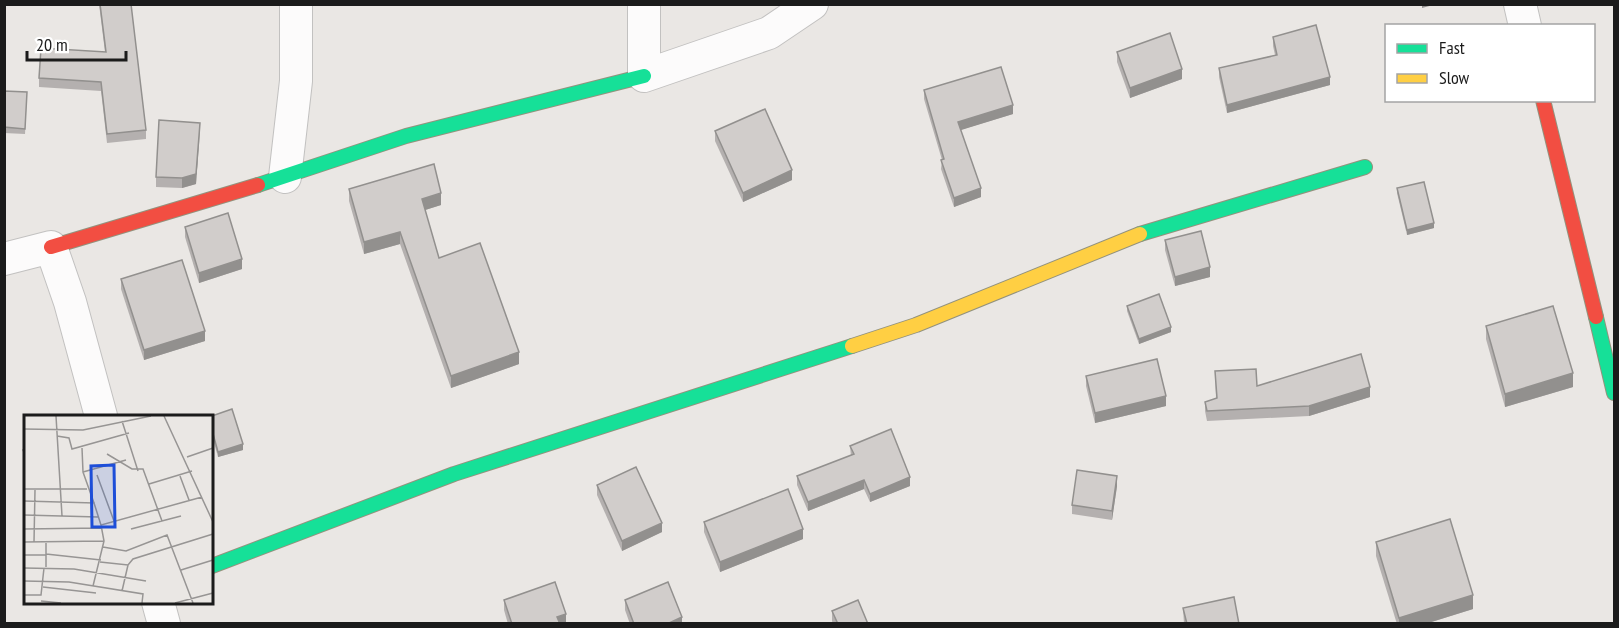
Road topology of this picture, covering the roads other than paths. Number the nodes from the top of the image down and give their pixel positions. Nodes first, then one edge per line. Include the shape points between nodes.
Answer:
1 (296, 4) edge
2 (644, 4) edge
3 (812, 4) edge
4 (1520, 4) edge
5 (1525, 24) edge
6 (644, 76) junction
7 (1543, 102) edge
8 (1365, 167) dead end
9 (285, 177) junction
10 (51, 247) junction
11 (4, 259) edge
12 (1614, 393) edge
13 (100, 415) edge
14 (213, 566) edge
15 (158, 604) edge
16 (164, 624) edge

1 - 9 street via 296,81
2 - 6 street
3 - 6 street via 769,33
4 - 5 street
6 - 9 street via 406,135
7 - 12 street
8 - 14 street via 1152,229 916,325 454,474
9 - 10 street
10 - 11 street
10 - 13 street
15 - 16 street

